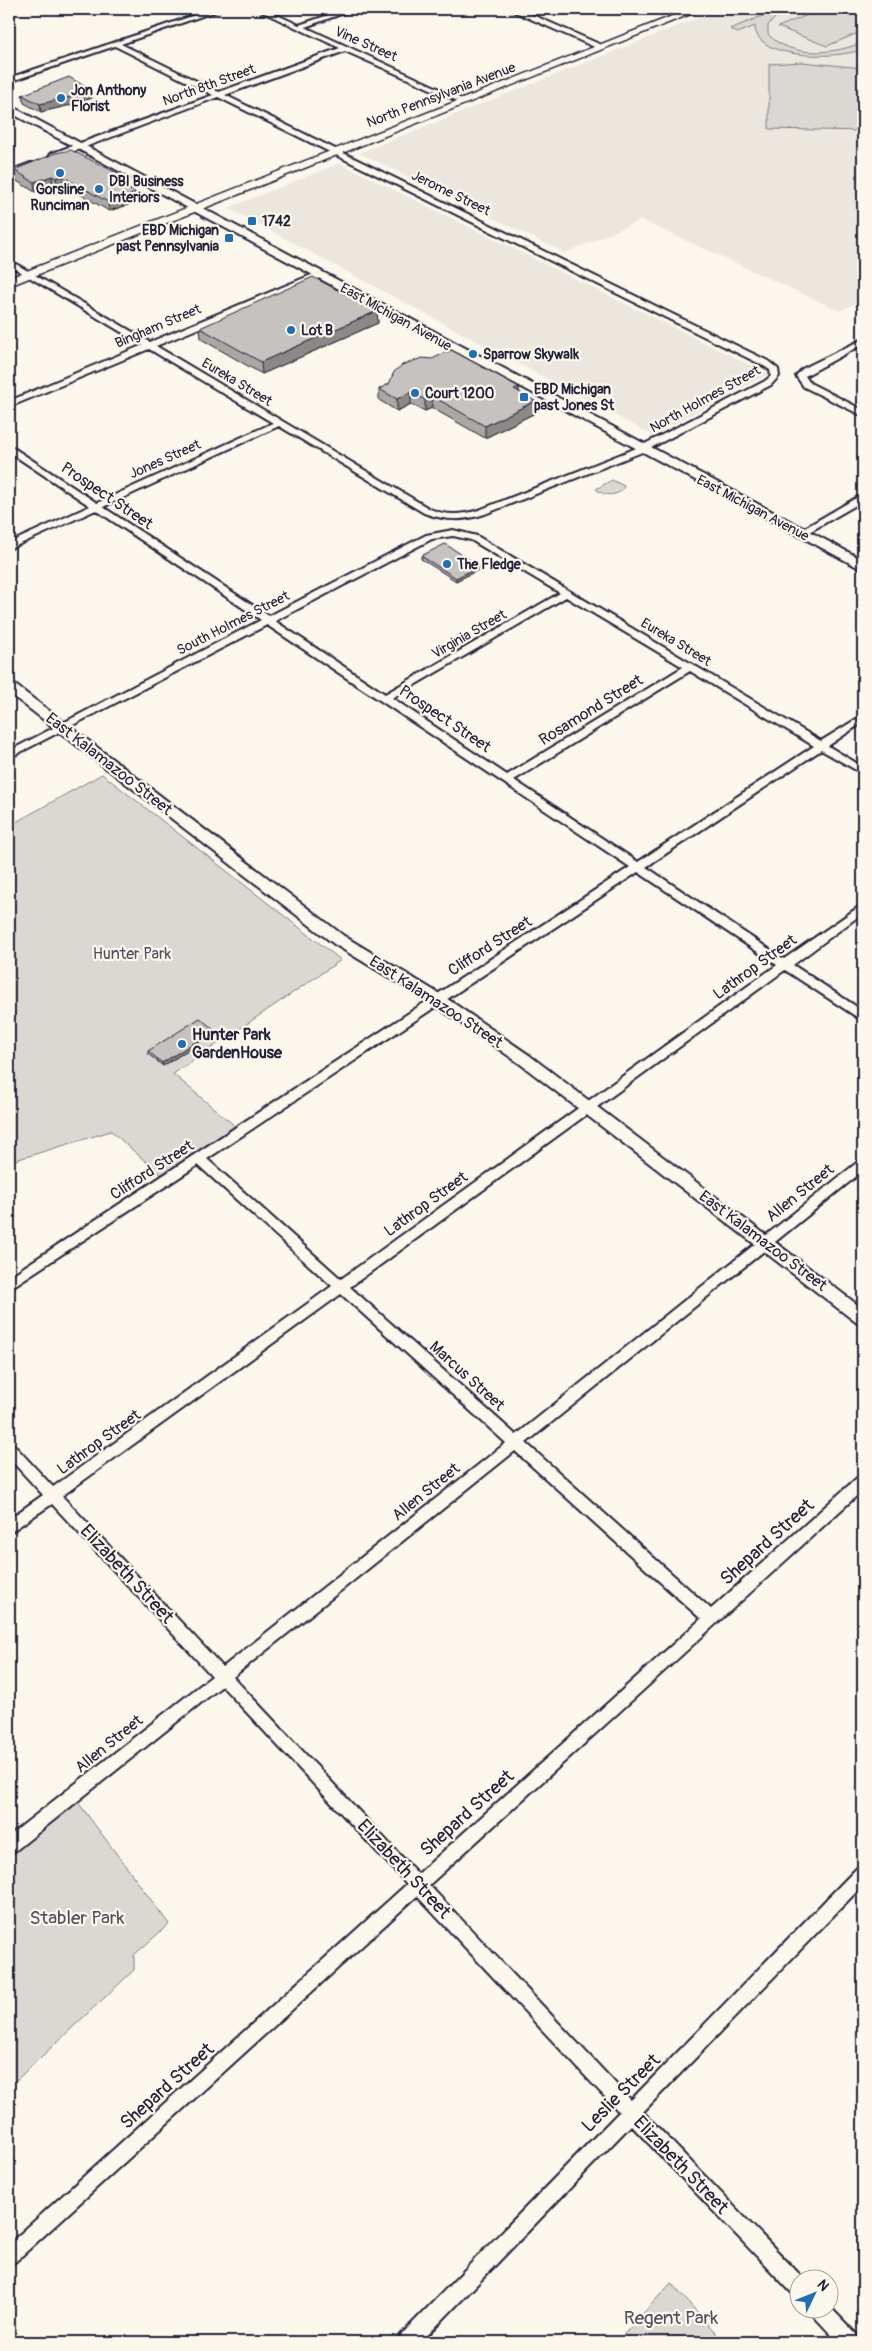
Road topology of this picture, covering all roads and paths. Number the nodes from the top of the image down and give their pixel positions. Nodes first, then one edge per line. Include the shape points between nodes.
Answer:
1 (219, 9) edge
2 (259, 9) edge
3 (352, 9) edge
4 (512, 9) edge
5 (698, 9) edge
6 (299, 27) junction
7 (115, 44) junction
8 (602, 47) junction
9 (346, 48) junction
10 (9, 80) edge
11 (218, 95) junction
12 (464, 102) junction
13 (9, 108) edge
14 (81, 146) junction
15 (336, 153) junction
16 (48, 158) edge
17 (40, 161) edge
18 (9, 173) edge
19 (196, 208) junction
20 (9, 262) edge
21 (29, 274) junction
22 (319, 275) junction
23 (9, 282) edge
24 (863, 341) edge
25 (149, 345) junction
26 (774, 369) joint
27 (9, 404) edge
28 (863, 413) edge
29 (279, 423) junction
30 (9, 448) edge
31 (642, 449) junction
32 (863, 497) edge
33 (95, 506) junction
34 (801, 533) junction
35 (474, 538) joint
36 (9, 546) edge
37 (863, 566) edge
38 (567, 593) junction
39 (269, 620) junction
40 (690, 667) junction
41 (9, 687) edge
42 (385, 698) junction
43 (863, 718) edge
44 (62, 727) junction
45 (822, 746) junction
46 (9, 755) edge
47 (863, 771) edge
48 (508, 780) junction
49 (639, 867) junction
50 (863, 908) edge
51 (786, 965) junction
52 (438, 1000) junction
53 (863, 1017) edge
54 (588, 1107) junction
55 (199, 1159) junction
56 (863, 1164) edge
57 (766, 1243) junction
58 (9, 1284) edge
59 (341, 1286) junction
60 (863, 1318) edge
61 (515, 1443) junction
62 (9, 1449) edge
63 (863, 1481) edge
64 (52, 1495) junction
65 (9, 1527) edge
66 (712, 1620) junction
67 (223, 1676) junction
68 (9, 1846) edge
69 (863, 1874) edge
70 (418, 1884) junction
71 (632, 2113) junction
72 (9, 2256) edge
73 (790, 2279) edge
74 (827, 2318) edge
75 (408, 2342) edge
76 (850, 2342) edge

1 - 7 street
2 - 6 street, Vine Street
3 - 6 street
4 - 8 street
5 - 8 main road, North Pennsylvania Avenue
6 - 9 street, Vine Street
7 - 10 street
7 - 11 street, Jerome Street
8 - 12 main road, North Pennsylvania Avenue
9 - 11 street, North 8th Street
9 - 12 street, Vine Street
11 - 14 street, North 8th Street
11 - 15 street, Jerome Street
12 - 15 main road, North Pennsylvania Avenue
13 - 14 main road, East Michigan Avenue
14 - 16 street, North 8th Street
14 - 19 main road, East Michigan Avenue
15 - 19 main road, North Pennsylvania Avenue
15 - 26 street, Jerome Street
17 - 18 street
19 - 21 main road, North Pennsylvania Avenue
19 - 22 main road, East Michigan Avenue
20 - 21 street, Eureka Street
21 - 23 main road, North Pennsylvania Avenue
21 - 25 street, Eureka Street
22 - 25 street, Bingham Street
22 - 31 main road, East Michigan Avenue
24 - 28 street via 800,376 808,385
25 - 27 street, Bingham Street
25 - 29 street, Eureka Street
26 - 31 street, North Holmes Street via 775,376 768,383
29 - 31 street, Eureka Street via 427,511 453,519 482,512
29 - 33 street, Jones Street
30 - 33 street, Prospect Street
31 - 34 main road, East Michigan Avenue
32 - 34 street
33 - 36 street, Jones Street
33 - 39 street, Prospect Street
34 - 37 main road, East Michigan Avenue
35 - 38 street, Eureka Street
35 - 39 street, South Holmes Street via 453,533 429,537
38 - 40 street, Eureka Street
38 - 42 street, Virginia Street
39 - 42 street, Prospect Street
39 - 44 street, South Holmes Street
40 - 45 street, Eureka Street
40 - 48 street, Rosamond Street
41 - 44 street, East Kalamazoo Street
42 - 48 street, Prospect Street
43 - 45 street, Clifford Street
44 - 46 street, South Holmes Street
44 - 52 street, East Kalamazoo Street via 339,940
45 - 47 street, Eureka Street
45 - 49 street, Clifford Street
48 - 49 street, Prospect Street
49 - 51 street, Prospect Street
49 - 52 street, Clifford Street
50 - 51 street, Lathrop Street
51 - 53 street, Prospect Street
51 - 54 street, Lathrop Street
52 - 54 street, East Kalamazoo Street
52 - 55 street, Clifford Street
54 - 57 street, East Kalamazoo Street
54 - 59 street, Lathrop Street
55 - 58 street, Clifford Street
55 - 59 street, Marcus Street
56 - 57 street, Allen Street
57 - 60 street, East Kalamazoo Street
57 - 61 street, Allen Street
59 - 61 street, Marcus Street
59 - 64 street, Lathrop Street
61 - 66 street, Marcus Street
61 - 67 street, Allen Street
62 - 64 street, Elizabeth Street
63 - 66 street, Shepard Street
64 - 65 street, Lathrop Street
64 - 67 street, Elizabeth Street
66 - 70 street, Shepard Street
67 - 68 street, Allen Street
67 - 70 street, Elizabeth Street
69 - 71 street, Leslie Street
70 - 71 street, Elizabeth Street
70 - 72 street, Shepard Street
71 - 73 street, Elizabeth Street
71 - 75 street, Leslie Street
74 - 76 street

